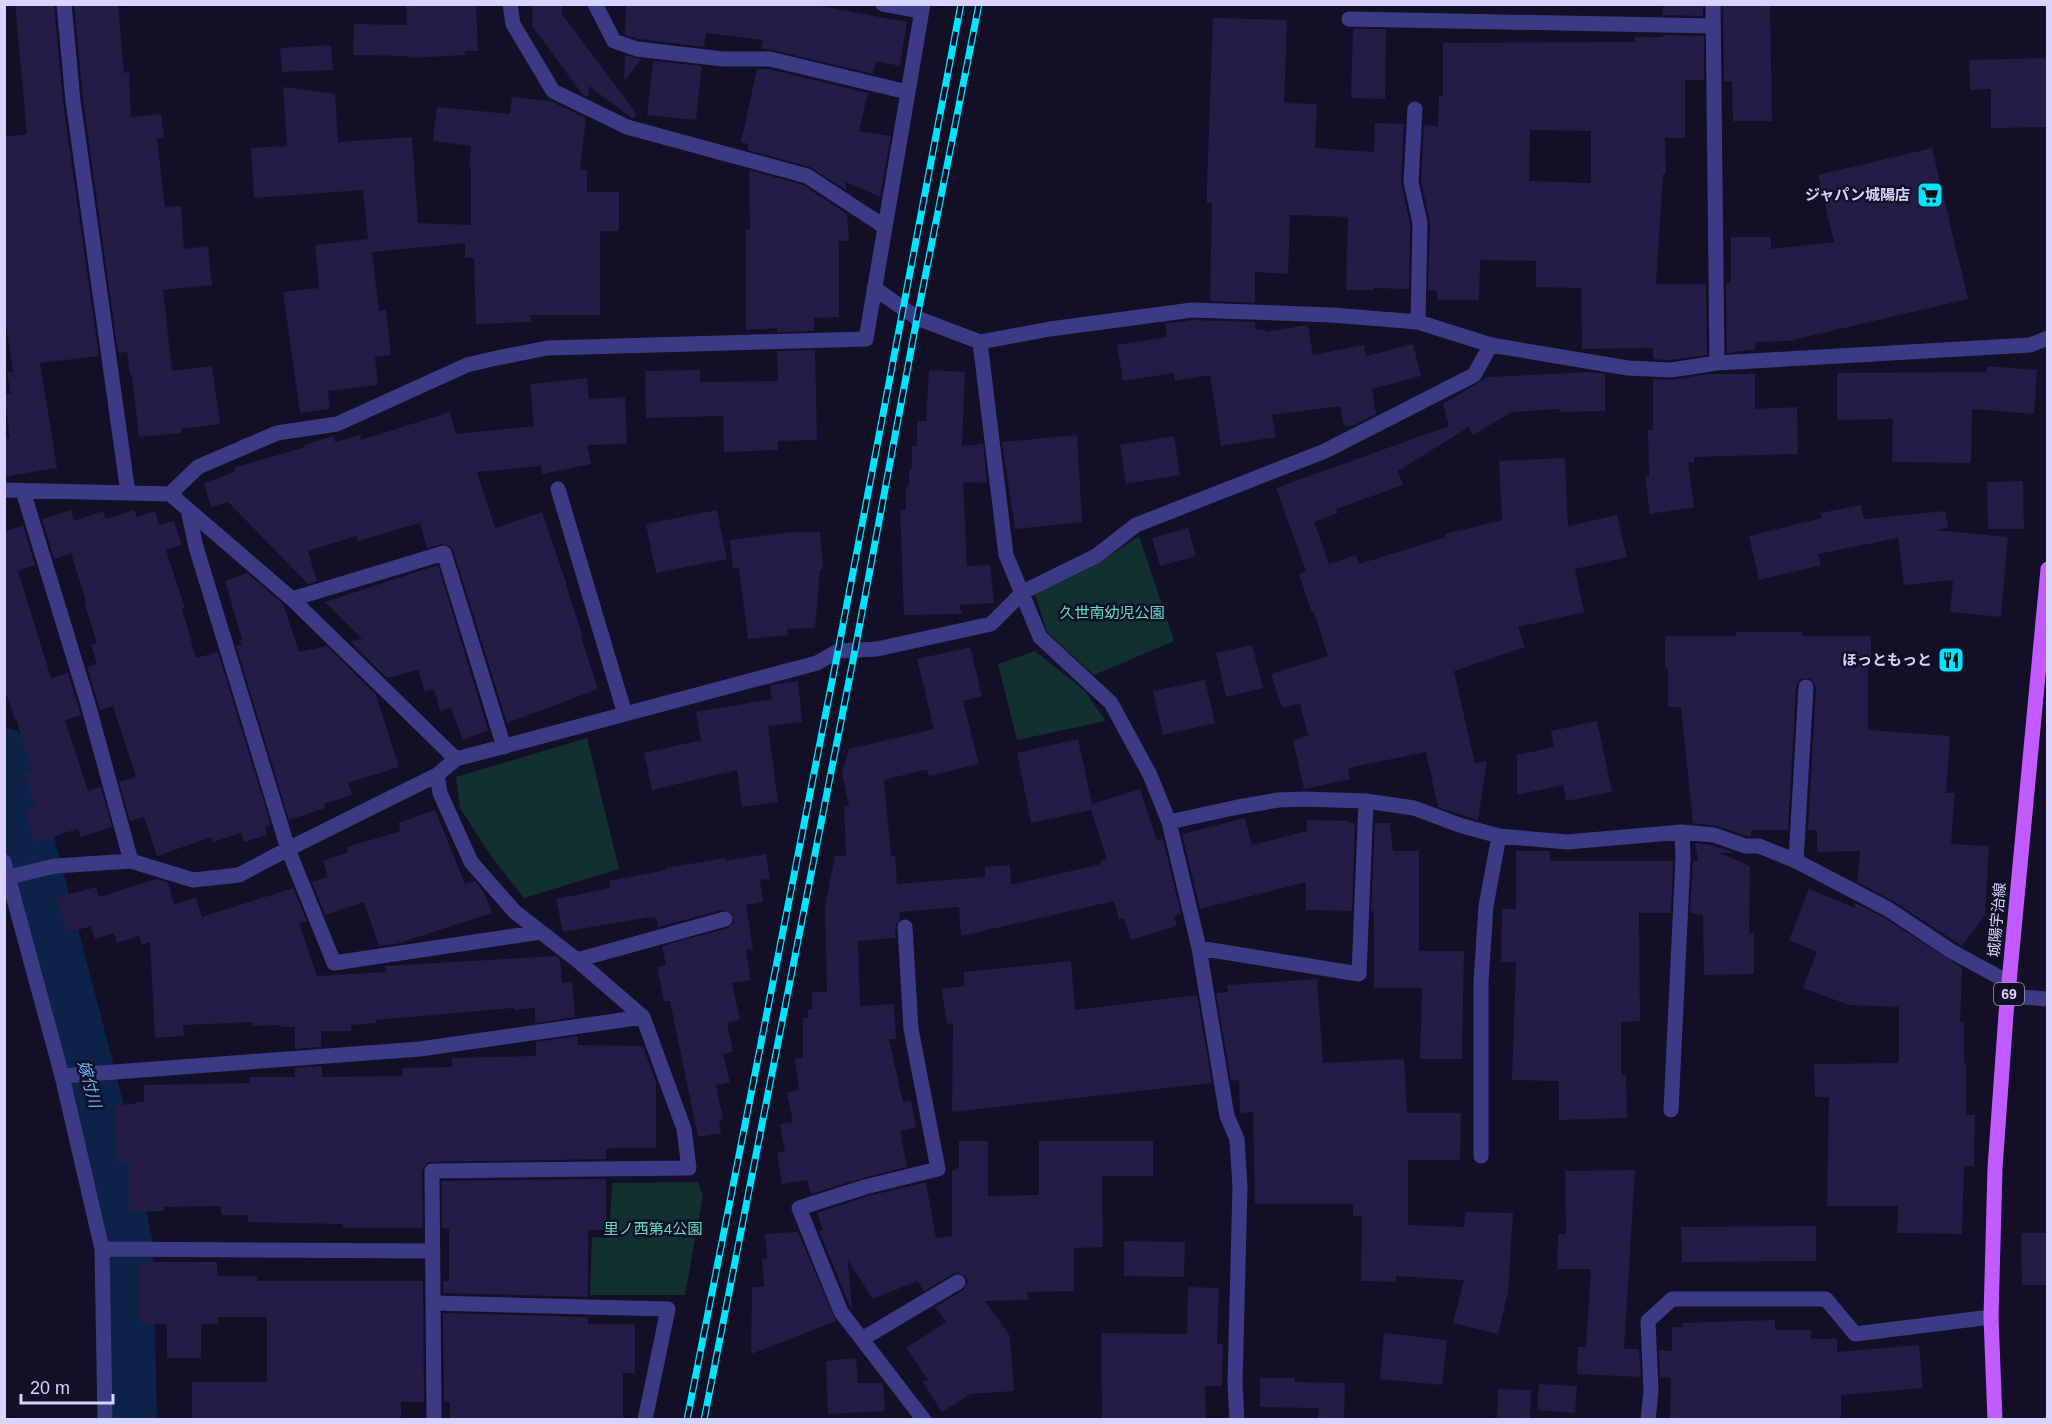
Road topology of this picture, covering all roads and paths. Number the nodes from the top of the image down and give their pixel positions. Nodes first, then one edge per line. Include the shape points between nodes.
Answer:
1 (64, 4) edge
2 (510, 4) edge
3 (595, 4) edge
4 (883, 4) edge
5 (1713, 4) edge
6 (922, 8) edge
7 (1349, 20) dead end
8 (1713, 26) junction
9 (907, 92) junction
10 (1415, 110) dead end
11 (885, 227) junction
12 (874, 288) junction
13 (1418, 322) junction
14 (2048, 338) edge
15 (980, 342) junction
16 (1491, 345) junction
17 (1717, 363) junction
18 (5, 486) edge
19 (558, 489) dead end
20 (23, 491) junction
21 (128, 493) junction
22 (170, 494) junction
23 (188, 510) junction
24 (2048, 569) edge
25 (1023, 592) junction
26 (292, 599) junction
27 (1806, 687) dead end
28 (625, 714) junction
29 (504, 747) junction
30 (456, 759) junction
31 (437, 775) junction
32 (1366, 801) junction
33 (1169, 822) junction
34 (1682, 832) junction
35 (1499, 836) junction
36 (288, 849) junction
37 (131, 861) junction
38 (1796, 861) junction
39 (7, 869) edge
40 (724, 919) dead end
41 (905, 927) dead end
42 (542, 932) junction
43 (1199, 948) junction
44 (577, 960) junction
45 (2009, 990) junction
46 (2048, 999) edge
47 (643, 1017) junction
48 (62, 1076) junction
49 (1671, 1110) dead end
50 (1481, 1156) dead end
51 (102, 1249) junction
52 (433, 1251) junction
53 (958, 1282) dead end
54 (433, 1303) junction
55 (1991, 1317) junction
56 (862, 1339) junction
57 (105, 1419) edge
58 (434, 1419) edge
59 (645, 1419) edge
60 (924, 1419) edge
61 (1237, 1419) edge
62 (1648, 1419) edge
63 (1995, 1419) edge

1 - 21 street via 73,101
2 - 11 street via 513,24 553,91 627,127 807,176
3 - 9 street via 614,41 637,49 723,59 770,59
4 - 6 street
5 - 8 street
6 - 9 street
7 - 8 street
8 - 17 street
9 - 11 street
10 - 13 street via 1411,182 1420,223
11 - 12 street
12 - 15 street via 917,318
12 - 22 street via 866,339 547,348 492,358 467,365 337,424 277,433 198,467
13 - 15 street via 1192,310
13 - 16 street
14 - 17 street via 2030,345
15 - 25 street via 1006,555
16 - 17 street via 1628,368 1671,370
16 - 25 street via 1474,375 1325,450 1136,525 1096,556
18 - 20 street
19 - 28 street
20 - 21 street
20 - 37 street
21 - 22 street
22 - 23 street
23 - 26 street
23 - 36 street
24 - 45 main road, 城陽宇治線 / 69
25 - 28 street via 991,624 877,649 838,651 817,663
25 - 33 street via 1040,637 1111,703 1150,775
26 - 29 street via 444,553
26 - 30 street
27 - 38 street
28 - 29 street
29 - 30 street
30 - 31 street
31 - 36 street
31 - 42 street via 440,793 471,862 515,912
32 - 33 street via 1278,800
32 - 35 street via 1414,808
32 - 43 street via 1359,974
33 - 43 street
34 - 35 street via 1567,842
34 - 38 street via 1759,846
34 - 49 street
35 - 50 street via 1486,906 1481,982
36 - 37 street via 239,875 193,880
36 - 42 street via 334,963
37 - 39 street
38 - 45 street via 1888,909
39 - 48 street
40 - 44 street
41 - 56 street via 911,1029 938,1169 799,1208 841,1312
42 - 44 street
43 - 61 street via 1227,1116 1237,1139
44 - 47 street
45 - 46 street
45 - 55 main road, 城陽宇治線 / 69 via 1995,1168
47 - 48 street via 420,1049
47 - 52 street via 684,1129 689,1168 432,1171
48 - 51 street
51 - 52 street
51 - 57 street
52 - 54 street
53 - 56 street
54 - 58 street
54 - 59 street via 668,1309
55 - 62 street via 1855,1334 1826,1299 1672,1299 1648,1321
55 - 63 main road, 城陽宇治線 / 69
56 - 60 street

